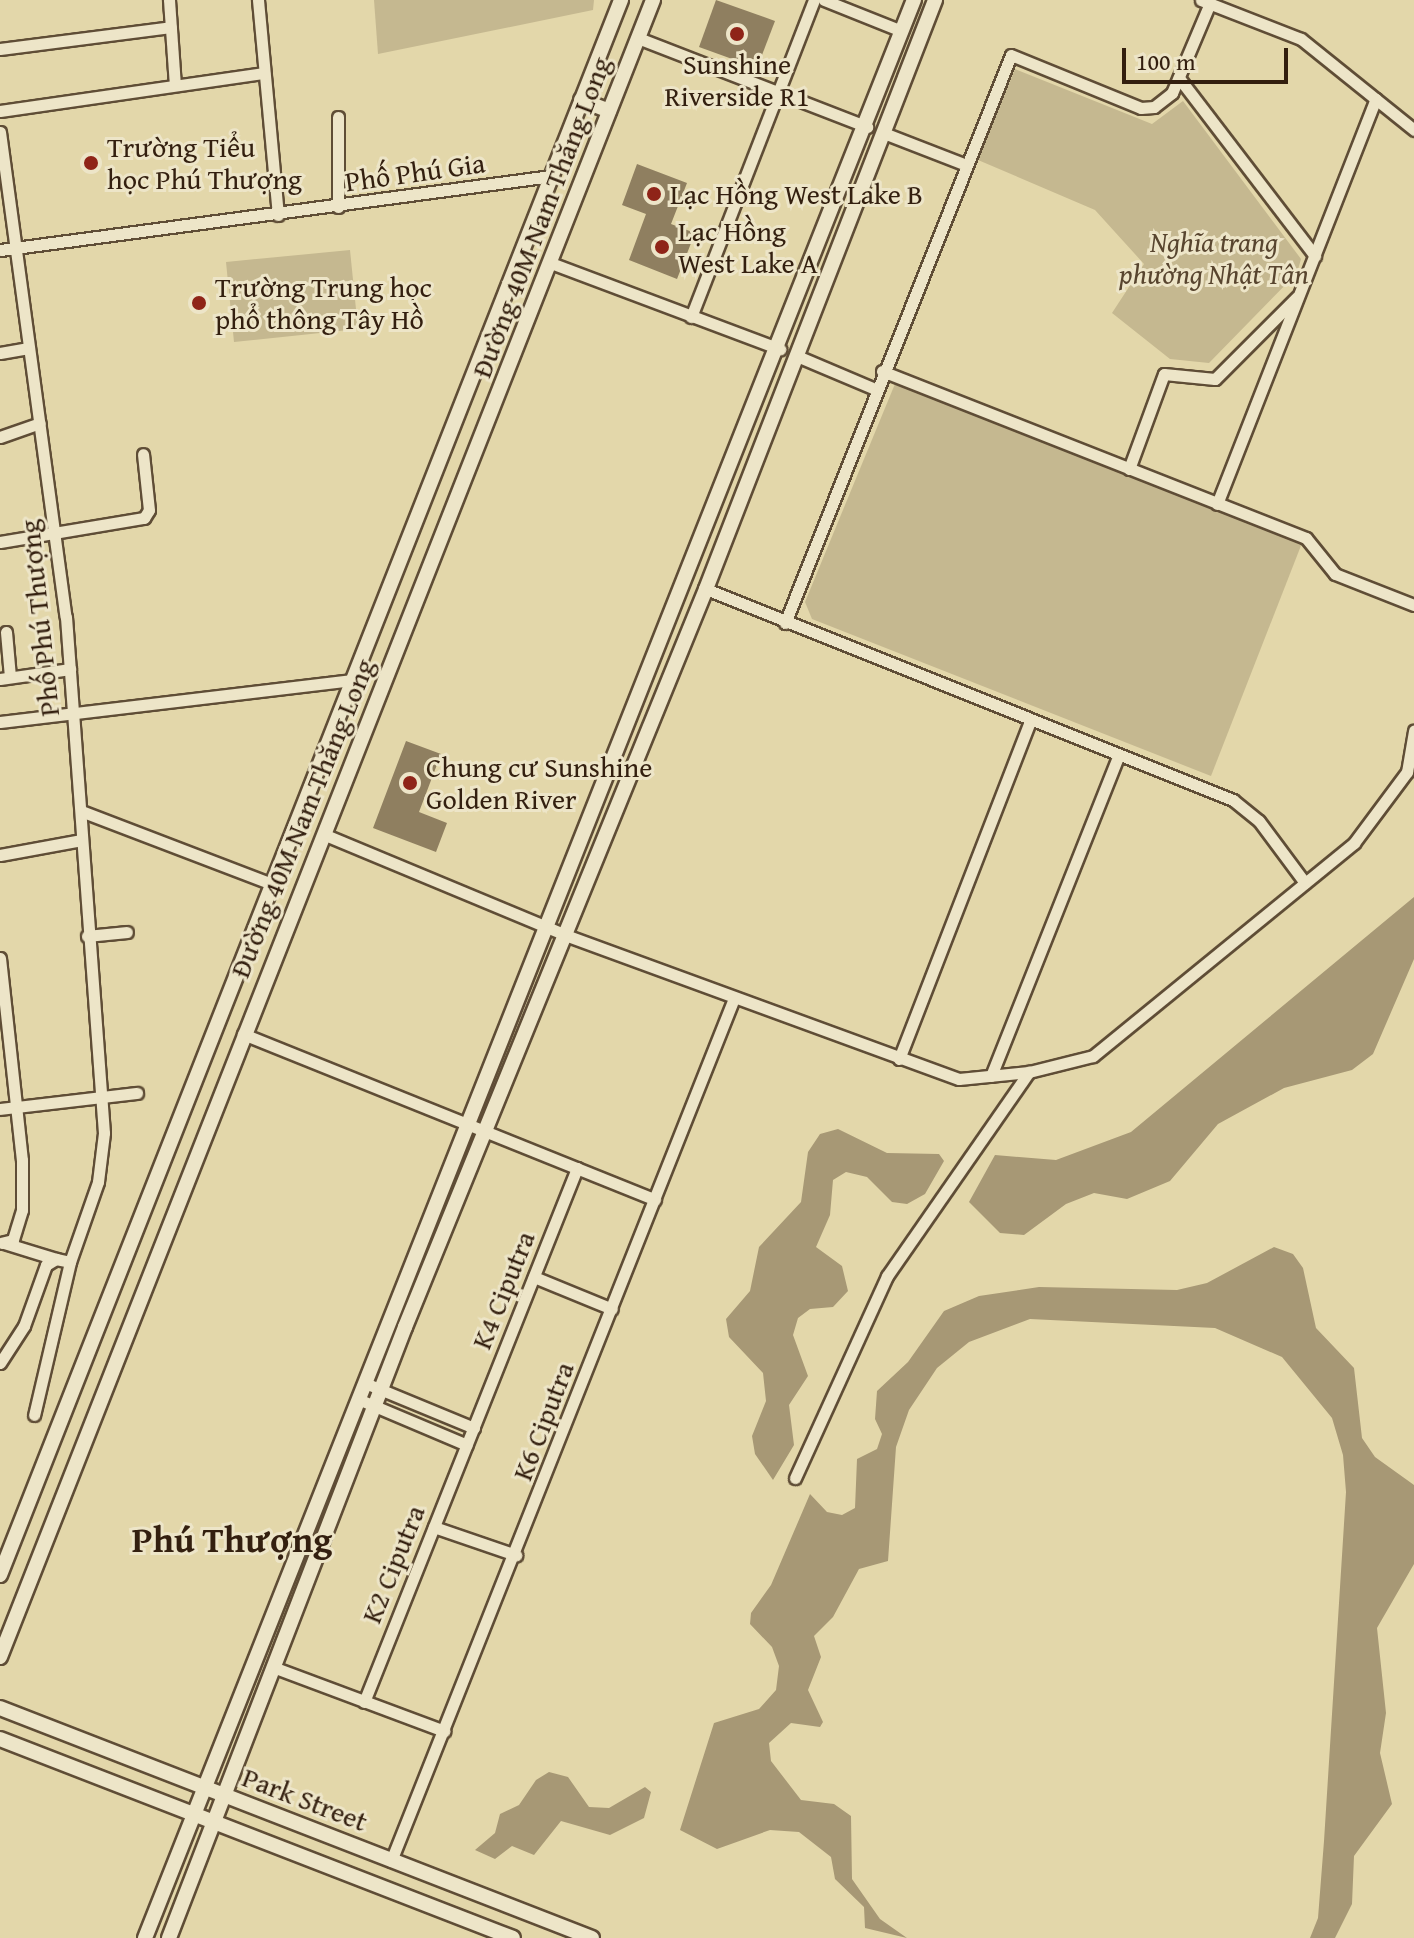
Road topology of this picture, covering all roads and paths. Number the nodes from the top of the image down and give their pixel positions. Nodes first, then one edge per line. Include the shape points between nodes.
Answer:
1 (169, 0) edge
2 (258, 0) edge
3 (621, 0) edge
4 (653, 0) edge
5 (814, 0) edge
6 (824, 0) edge
7 (914, 0) edge
8 (935, 0) edge
9 (1205, 2) edge
10 (171, 27) junction
11 (902, 31) junction
12 (638, 38) junction
13 (0, 49) edge
14 (264, 73) junction
15 (1179, 78) junction
16 (175, 85) junction
17 (777, 92) junction
18 (1376, 99) junction
19 (581, 100) junction
20 (0, 111) edge
21 (609, 111) junction
22 (338, 117) dead end
23 (867, 127) junction
24 (1414, 130) edge
25 (0, 132) edge
26 (884, 133) junction
27 (966, 165) junction
28 (551, 176) junction
29 (5, 195) edge
30 (338, 207) junction
31 (278, 215) junction
32 (17, 248) junction
33 (0, 250) edge
34 (1315, 256) junction
35 (551, 263) junction
36 (1300, 294) junction
37 (691, 317) junction
38 (29, 348) junction
39 (780, 349) junction
40 (0, 353) edge
41 (797, 356) junction
42 (882, 371) junction
43 (875, 389) junction
44 (40, 423) junction
45 (0, 437) edge
46 (143, 454) dead end
47 (1129, 469) junction
48 (1217, 504) junction
49 (56, 533) junction
50 (0, 542) edge
51 (687, 582) junction
52 (706, 589) junction
53 (1414, 605) edge
54 (785, 623) junction
55 (6, 632) dead end
56 (70, 669) junction
57 (5, 678) edge
58 (353, 680) junction
59 (72, 712) junction
60 (1030, 721) junction
61 (0, 722) edge
62 (1414, 731) edge
63 (1119, 755) junction
64 (81, 811) junction
65 (296, 823) junction
66 (323, 834) junction
67 (82, 840) junction
68 (0, 855) edge
69 (1305, 883) junction
70 (272, 884) junction
71 (549, 928) junction
72 (127, 932) dead end
73 (87, 936) junction
74 (568, 936) junction
75 (0, 958) edge
76 (734, 998) junction
77 (243, 1034) junction
78 (899, 1059) junction
79 (1029, 1072) junction
80 (991, 1076) junction
81 (137, 1093) dead end
82 (103, 1101) junction
83 (14, 1107) junction
84 (0, 1109) edge
85 (469, 1123) junction
86 (485, 1130) junction
87 (577, 1168) junction
88 (655, 1200) junction
89 (0, 1243) edge
90 (56, 1259) junction
91 (70, 1262) junction
92 (534, 1277) junction
93 (612, 1309) junction
94 (0, 1363) edge
95 (365, 1383) junction
96 (381, 1390) junction
97 (358, 1399) junction
98 (375, 1406) junction
99 (34, 1415) dead end
100 (474, 1428) junction
101 (467, 1445) junction
102 (795, 1478) dead end
103 (434, 1527) junction
104 (6, 1545) edge
105 (516, 1555) junction
106 (0, 1575) edge
107 (0, 1657) edge
108 (273, 1667) junction
109 (364, 1702) junction
110 (0, 1708) edge
111 (444, 1731) junction
112 (0, 1739) edge
113 (205, 1788) junction
114 (225, 1796) junction
115 (195, 1814) junction
116 (215, 1821) junction
117 (290, 1821) junction
118 (280, 1846) junction
119 (391, 1861) junction
120 (145, 1938) edge
121 (169, 1938) edge
122 (513, 1938) edge
123 (592, 1938) edge

1 - 10 street
2 - 14 street
3 - 19 street, Đường 40M Nam Thăng Long
4 - 12 street, Đường 40M Nam Thăng Long
5 - 17 street
6 - 11 street
7 - 11 street
8 - 26 street
9 - 15 street
9 - 18 street via 1301,39
10 - 13 street
10 - 16 street
11 - 23 street
12 - 17 street
12 - 21 street, Đường 40M Nam Thăng Long
14 - 16 street
14 - 31 street
15 - 27 street via 1164,103 1141,108 1011,55
15 - 34 street
16 - 20 street
17 - 23 street
17 - 37 street
18 - 24 street
18 - 34 street
19 - 21 street
19 - 28 street, Đường 40M Nam Thăng Long
21 - 35 street, Đường 40M Nam Thăng Long
22 - 30 street
23 - 26 street
23 - 39 street
25 - 29 street, Phố Phú Thượng
26 - 27 street
26 - 41 street
27 - 42 street
28 - 30 street, Phố Phú Gia
28 - 58 street, Đường 40M Nam Thăng Long
29 - 32 street, Phố Phú Thượng
30 - 31 street, Phố Phú Gia
31 - 32 street, Phố Phú Gia
32 - 33 street, Phố Phú Gia
32 - 38 street, Phố Phú Thượng
34 - 36 street
35 - 37 street
35 - 66 street, Đường 40M Nam Thăng Long
36 - 47 street via 1215,379 1164,374
36 - 48 street
37 - 39 street
38 - 40 street
38 - 44 street, Phố Phú Thượng
39 - 41 street
39 - 51 street
41 - 43 street
41 - 52 street
42 - 43 street
42 - 47 street
43 - 54 street
44 - 45 street
44 - 49 street, Phố Phú Thượng
46 - 49 street via 148,515
47 - 48 street
48 - 53 street via 1306,538 1335,574
49 - 50 street
49 - 56 street, Phố Phú Thượng
51 - 52 street
51 - 71 street
52 - 54 street
52 - 74 street
54 - 60 street
55 - 57 street
56 - 57 street
56 - 59 street, Phố Phú Thượng
58 - 59 street
58 - 65 street, Đường 40M Nam Thăng Long
59 - 61 street
59 - 64 street, Phố Phú Thượng
60 - 63 street
60 - 78 street
62 - 69 street via 1407,772 1354,843
63 - 69 street via 1233,800 1259,821
63 - 80 street
64 - 67 street, Phố Phú Thượng
64 - 70 street
65 - 66 street
65 - 70 street, Đường 40M Nam Thăng Long
66 - 71 street
66 - 77 street, Đường 40M Nam Thăng Long
67 - 68 street
67 - 73 street, Phố Phú Thượng
69 - 79 street via 1093,1056
70 - 104 street, Đường 40M Nam Thăng Long
71 - 74 street
71 - 85 street
72 - 73 street
73 - 82 street, Phố Phú Thượng
74 - 76 street
74 - 86 street
75 - 83 street
76 - 78 street
76 - 88 street, K6 Ciputra
77 - 85 street
77 - 107 street, Đường 40M Nam Thăng Long
78 - 80 street via 959,1079
79 - 80 street
79 - 102 street via 887,1276
81 - 82 street
82 - 83 street
82 - 91 street, Phố Phú Thượng via 98,1182
83 - 84 street
83 - 89 street via 22,1210 13,1240
85 - 86 street
85 - 95 street
86 - 87 street
86 - 96 street
87 - 88 street
87 - 92 street, K4 Ciputra
88 - 93 street, K6 Ciputra
89 - 90 street
90 - 91 street
90 - 94 street via 46,1265 24,1326
91 - 99 street, Phố Phú Thượng
92 - 93 street
92 - 100 street, K4 Ciputra
93 - 105 street, K6 Ciputra
95 - 96 street
95 - 97 street
96 - 98 street
96 - 100 street
97 - 98 street
97 - 113 street
98 - 101 street
98 - 108 street
100 - 101 street, K4 Ciputra
101 - 103 street, K2 Ciputra
103 - 105 street
103 - 109 street, K2 Ciputra
104 - 106 street, Đường 40M Nam Thăng Long
105 - 111 street, K6 Ciputra
108 - 109 street
108 - 114 street
109 - 111 street
110 - 113 street, Park Street
111 - 119 street, K6 Ciputra
112 - 115 street, Park Street
113 - 114 street, Park Street
113 - 115 street
114 - 116 street
114 - 117 street, Park Street
115 - 116 street, Park Street
115 - 120 street
116 - 118 street, Park Street
116 - 121 street
117 - 118 street
117 - 119 street, Park Street
118 - 122 street, Park Street
119 - 123 street, Park Street

